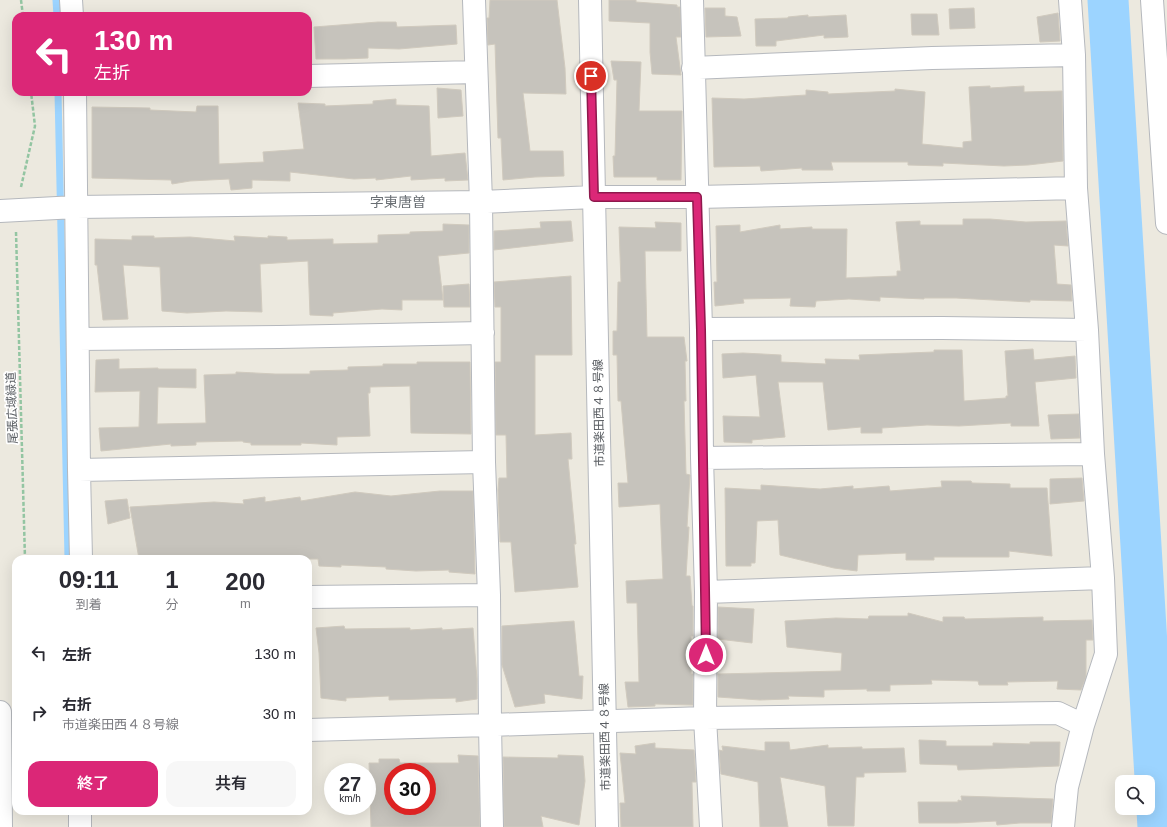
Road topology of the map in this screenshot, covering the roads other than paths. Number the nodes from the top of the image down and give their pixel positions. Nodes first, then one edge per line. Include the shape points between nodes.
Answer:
1 (71, 0) edge
2 (474, 0) edge
3 (590, 0) edge
4 (692, 0) edge
5 (1070, 0) edge
6 (1152, 0) edge
7 (72, 12) edge
8 (1074, 55) junction
9 (693, 68) junction
10 (476, 72) junction
11 (312, 76) edge
12 (75, 96) edge
13 (1076, 188) junction
14 (594, 197) junction
15 (697, 197) junction
16 (481, 202) junction
17 (66, 208) junction
18 (8, 210) edge
19 (1167, 223) edge
20 (701, 330) junction
21 (1087, 330) junction
22 (483, 333) junction
23 (78, 339) junction
24 (1093, 454) junction
25 (702, 458) junction
26 (484, 462) junction
27 (79, 470) junction
28 (81, 555) edge
29 (1103, 578) junction
30 (706, 592) junction
31 (489, 595) junction
32 (312, 597) edge
33 (0, 712) edge
34 (705, 718) junction
35 (605, 721) junction
36 (490, 725) junction
37 (1083, 725) junction
38 (312, 730) edge
39 (8, 734) edge
40 (80, 815) edge
41 (1, 827) edge
42 (80, 827) edge
43 (492, 827) edge
44 (607, 827) edge
45 (711, 827) edge
46 (1063, 827) edge

1 - 7 street
2 - 10 street
3 - 14 street, 市道楽田西４８号線
4 - 9 street
5 - 8 street
6 - 19 street
8 - 9 street
8 - 13 street
9 - 15 street
10 - 11 street
10 - 16 street
12 - 17 street
13 - 15 street
13 - 21 street
14 - 15 street
14 - 16 street
14 - 35 street, 市道楽田西４８号線
15 - 20 street
16 - 17 street
16 - 22 street
17 - 18 street
17 - 23 street
20 - 21 street
20 - 25 street
21 - 24 street
22 - 23 street
22 - 26 street
23 - 27 street
24 - 25 street
24 - 29 street
25 - 30 street
26 - 27 street
26 - 31 street
27 - 28 street
29 - 30 street
29 - 37 street via 1106,654
30 - 34 street
31 - 32 street
31 - 36 street
33 - 39 street
34 - 35 street
34 - 37 street via 1058,713
34 - 45 street
35 - 36 street
35 - 44 street, 市道楽田西４８号線
36 - 38 street
36 - 43 street
37 - 46 street via 1067,787
39 - 41 street
40 - 42 street

